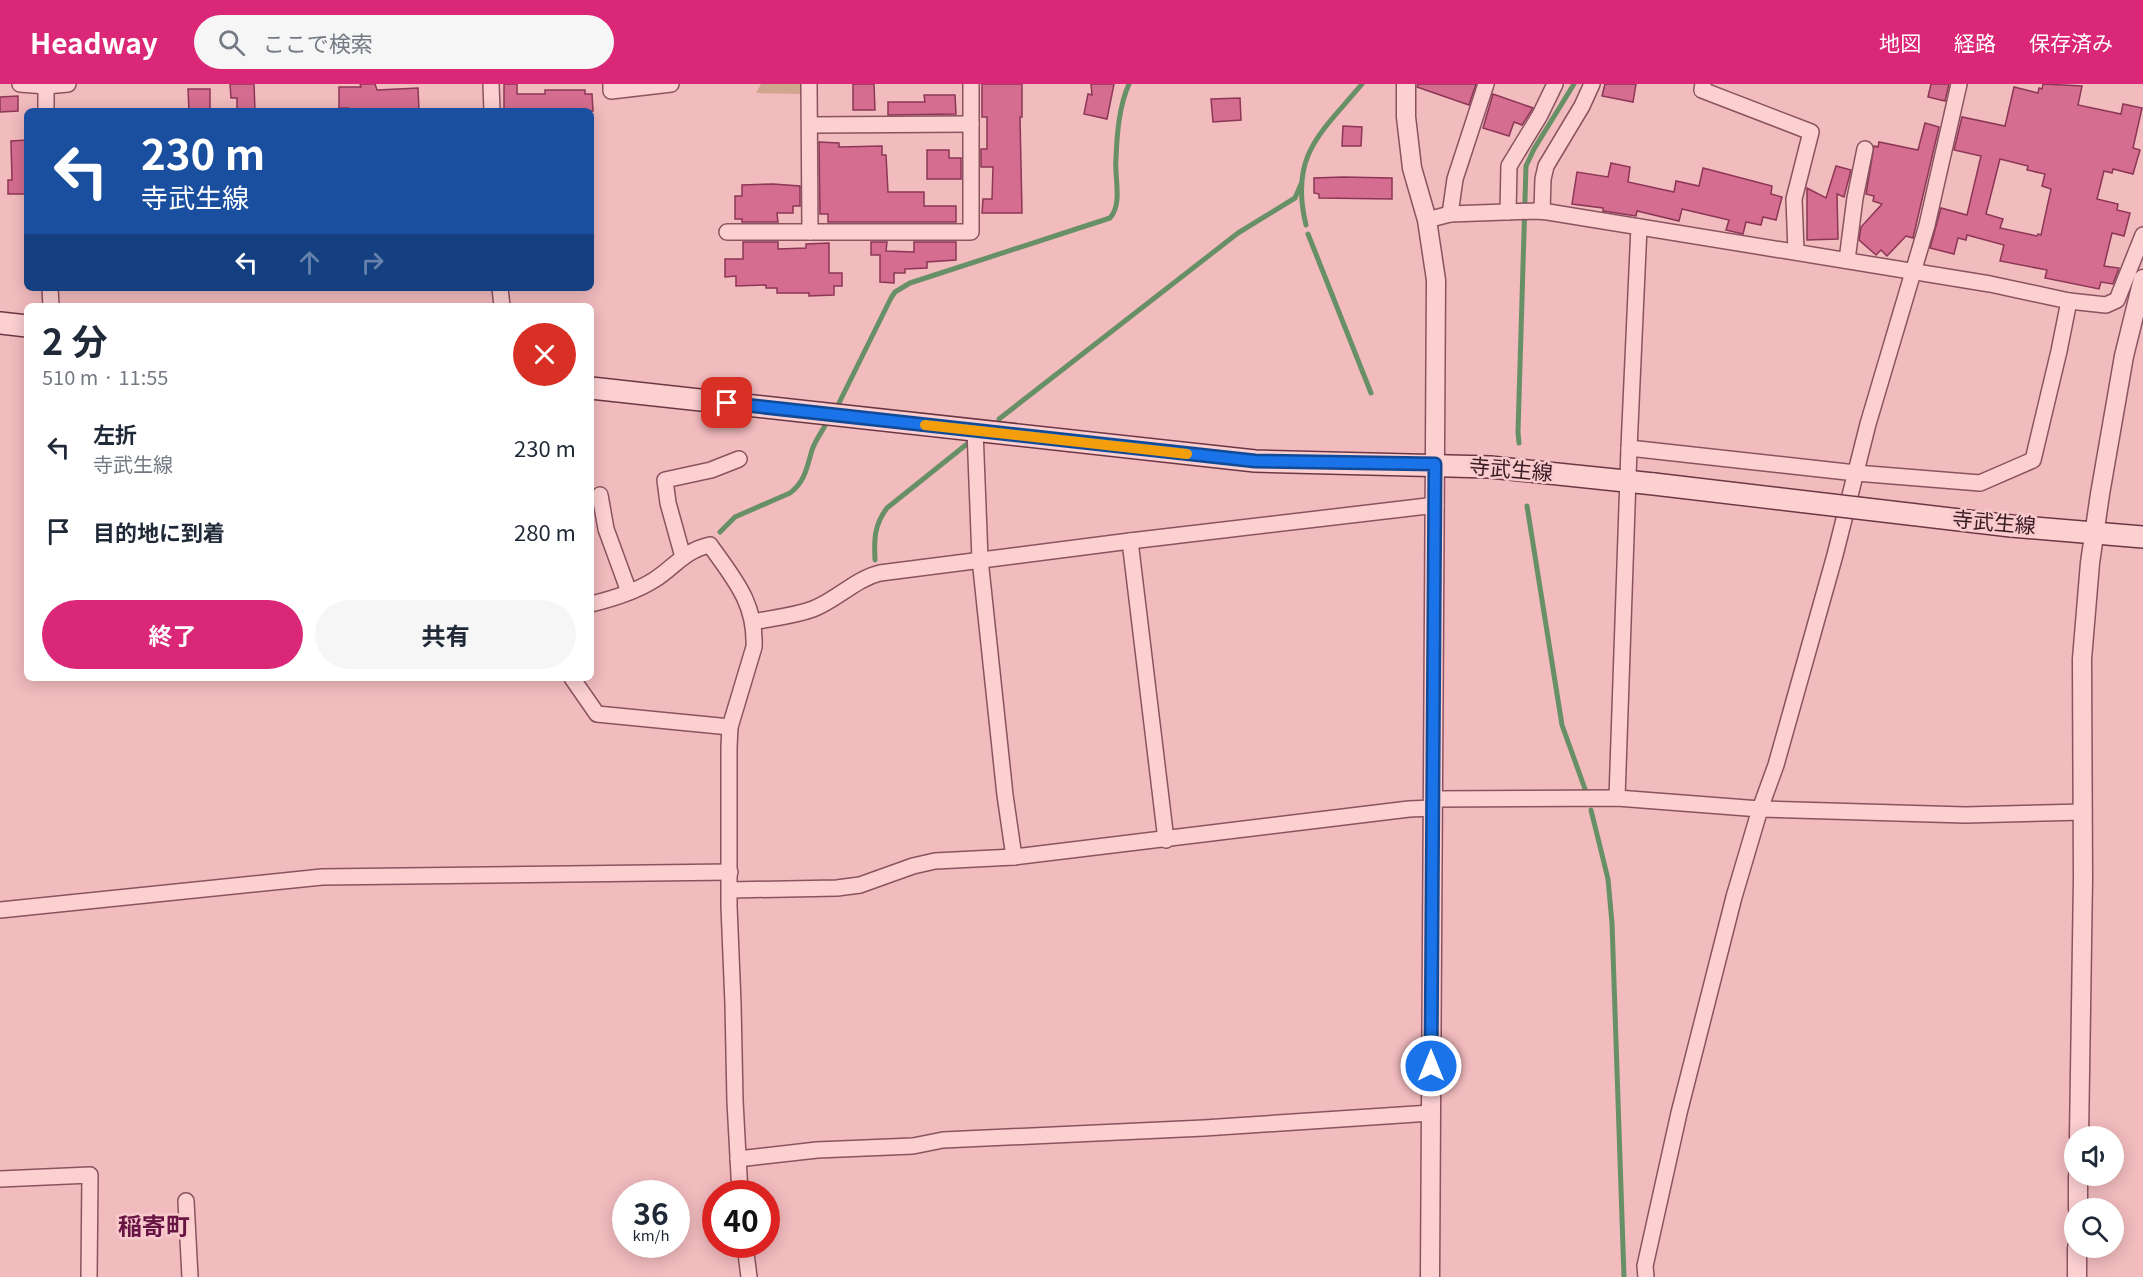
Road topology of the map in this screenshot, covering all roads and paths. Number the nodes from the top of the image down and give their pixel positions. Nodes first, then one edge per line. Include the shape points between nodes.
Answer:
1 (20, 84) edge
2 (68, 84) edge
3 (491, 84) edge
4 (611, 84) edge
5 (671, 84) edge
6 (809, 84) edge
7 (971, 84) edge
8 (1406, 84) edge
9 (1486, 84) edge
10 (1555, 84) edge
11 (1592, 84) edge
12 (1703, 84) edge
13 (1959, 84) edge
14 (46, 86) junction
15 (46, 108) edge
16 (492, 108) edge
17 (971, 124) junction
18 (810, 125) junction
19 (1865, 149) dead end
20 (1539, 211) junction
21 (1510, 212) junction
22 (1450, 214) junction
23 (1427, 220) junction
24 (1639, 227) junction
25 (727, 232) dead end
26 (810, 232) junction
27 (2143, 235) edge
28 (1796, 251) junction
29 (1847, 260) junction
30 (1912, 271) junction
31 (2143, 279) edge
32 (2069, 301) junction
33 (0, 323) edge
34 (24, 326) edge
35 (594, 388) edge
36 (975, 430) junction
37 (1629, 448) junction
38 (739, 459) dead end
39 (1435, 464) junction
40 (1856, 473) junction
41 (1628, 482) junction
42 (600, 495) dead end
43 (1436, 505) junction
44 (2094, 532) junction
45 (2143, 537) edge
46 (1130, 541) junction
47 (683, 557) junction
48 (980, 560) junction
49 (629, 592) junction
50 (594, 603) edge
51 (753, 622) junction
52 (574, 681) edge
53 (730, 727) junction
54 (1617, 798) junction
55 (1433, 804) junction
56 (1760, 809) junction
57 (2083, 812) junction
58 (1166, 840) junction
59 (1014, 857) junction
60 (730, 872) junction
61 (730, 890) junction
62 (0, 910) edge
63 (1431, 1113) junction
64 (2079, 1126) edge
65 (738, 1159) junction
66 (0, 1179) edge
67 (739, 1180) edge
68 (186, 1201) dead end
69 (747, 1258) edge
70 (2077, 1258) edge
71 (88, 1277) edge
72 (190, 1277) edge
73 (749, 1277) edge
74 (1430, 1277) edge
75 (1646, 1277) edge
76 (2077, 1277) edge

1 - 14 street
2 - 14 street
3 - 16 street
4 - 5 street via 611,90
6 - 18 street
7 - 17 street
8 - 23 street via 1412,168
9 - 22 street via 1452,189
10 - 21 street via 1509,166
11 - 20 street via 1546,166
12 - 28 street via 1702,90 1811,132 1794,199
13 - 30 street
14 - 15 street
17 - 18 street
17 - 26 street via 970,232
18 - 26 street
19 - 29 street
20 - 21 street
20 - 24 street
21 - 22 street
22 - 23 street
23 - 39 street via 1436,280
24 - 28 street
24 - 37 street
25 - 26 street
27 - 32 street via 2117,300 2106,305
28 - 29 street
29 - 30 street
30 - 32 street
30 - 40 street
31 - 44 street via 2124,356
32 - 40 street via 2032,460 1980,483
33 - 34 main road
35 - 36 main road, 寺武生線
36 - 39 main road, 寺武生線 via 1255,461
36 - 48 street
37 - 40 street
37 - 41 street
38 - 47 street via 665,480
39 - 41 main road, 寺武生線
39 - 43 street
40 - 56 street via 1776,765
41 - 44 main road, 寺武生線, bridge
41 - 54 street
42 - 49 street via 606,529
43 - 46 street
43 - 55 street
44 - 45 main road, 寺武生線
44 - 57 street via 2082,659
46 - 48 street
46 - 58 street
47 - 49 street via 653,581
47 - 51 street via 695,548 710,545 742,593
48 - 51 street via 874,575 813,609
48 - 59 street
49 - 50 street
51 - 53 street via 754,647
52 - 53 street via 597,714
53 - 60 street
54 - 55 street
54 - 56 street
55 - 58 street
55 - 63 street
56 - 57 street via 1965,815
56 - 75 street via 1679,1113 1645,1266
57 - 64 street
58 - 59 street
59 - 61 street via 935,861 860,885
60 - 61 street
60 - 62 street via 322,877
61 - 65 street
63 - 65 street via 943,1140 913,1146 817,1150
63 - 74 street
65 - 67 street
66 - 71 street via 90,1175
68 - 72 street
69 - 73 street
70 - 76 street

